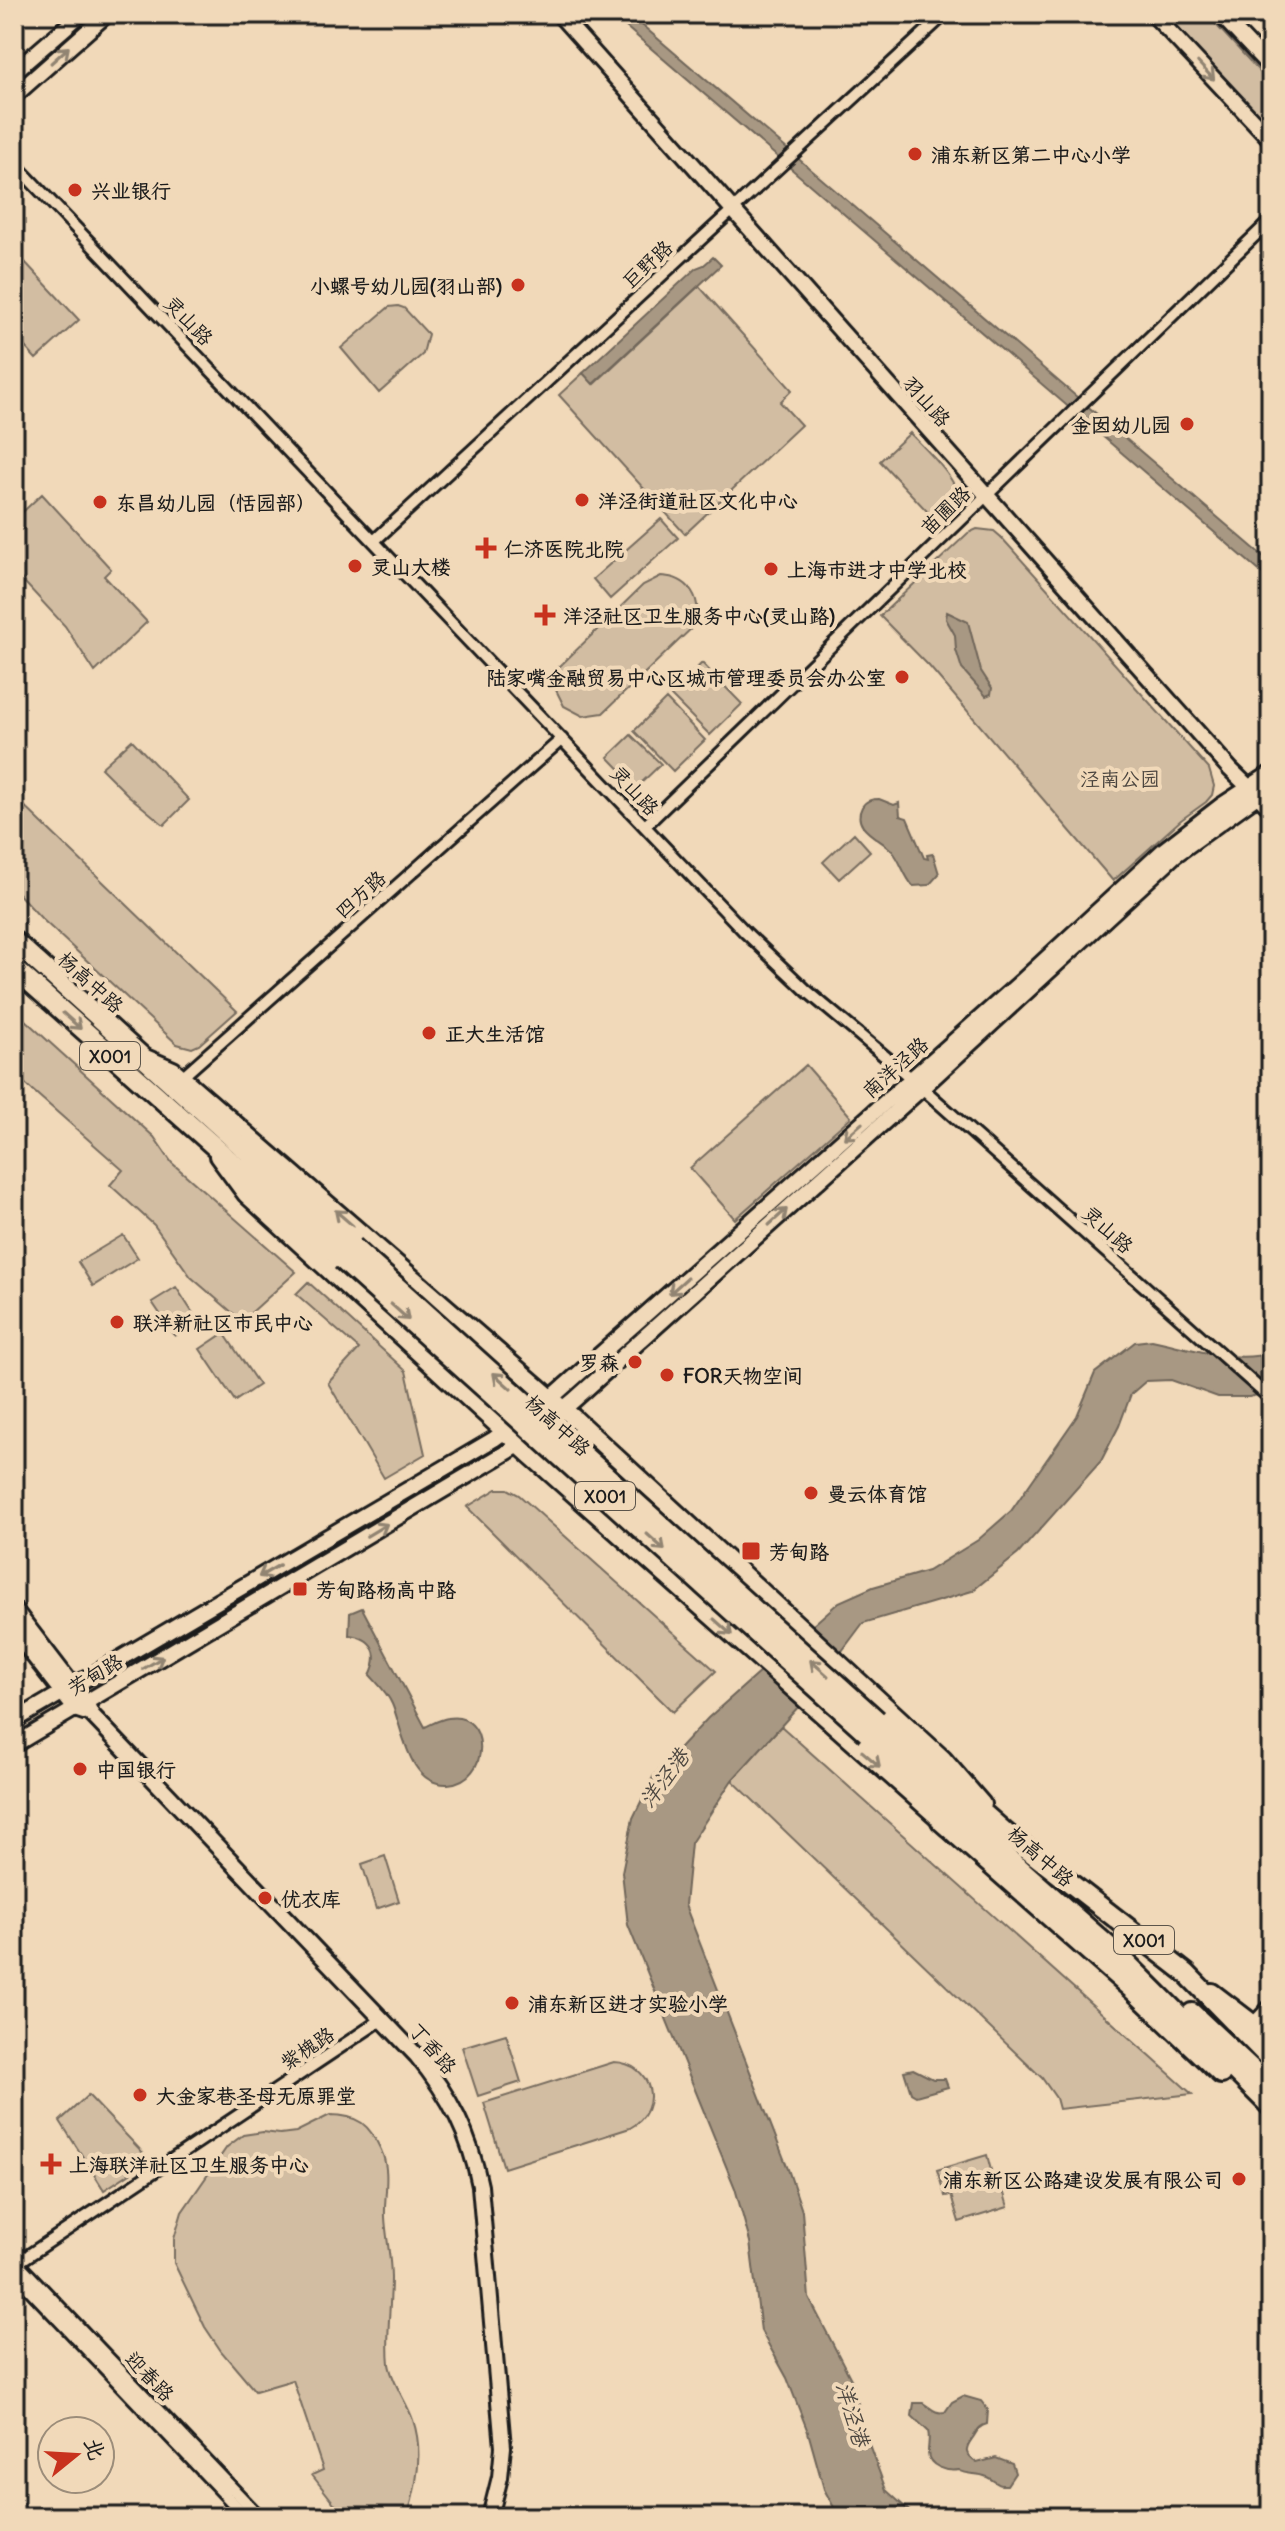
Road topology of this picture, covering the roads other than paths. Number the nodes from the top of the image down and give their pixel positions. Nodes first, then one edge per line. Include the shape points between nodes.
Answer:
1 (81, 14) edge
2 (107, 14) edge
3 (559, 14) edge
4 (945, 14) edge
5 (1153, 14) edge
6 (1220, 14) edge
7 (1271, 68) edge
8 (14, 72) edge
9 (14, 96) edge
10 (1271, 140) edge
11 (14, 163) edge
12 (731, 211) junction
13 (1271, 220) edge
14 (985, 496) junction
15 (374, 541) junction
16 (562, 739) junction
17 (1271, 773) edge
18 (1271, 786) edge
19 (1252, 792) junction
20 (1271, 809) edge
21 (645, 826) junction
22 (14, 941) edge
23 (14, 968) edge
24 (139, 1055) junction
25 (182, 1077) junction
26 (917, 1083) junction
27 (207, 1142) junction
28 (348, 1254) junction
29 (550, 1399) junction
30 (1271, 1399) edge
31 (564, 1410) junction
32 (500, 1428) junction
33 (519, 1445) junction
34 (14, 1609) edge
35 (14, 1631) edge
36 (68, 1689) junction
37 (84, 1709) junction
38 (14, 1721) edge
39 (872, 1727) junction
40 (14, 1745) edge
41 (941, 1821) junction
42 (1006, 1833) junction
43 (1124, 1960) junction
44 (1186, 1973) junction
45 (1271, 2004) edge
46 (1176, 2013) junction
47 (381, 2020) junction
48 (1254, 2022) junction
49 (1271, 2037) edge
50 (1271, 2060) edge
51 (1271, 2087) edge
52 (1271, 2107) edge
53 (1271, 2122) edge
54 (15, 2265) edge
55 (246, 2517) edge
56 (260, 2517) edge
57 (490, 2517) edge

1 - 8 main road
9 -> 2 main road
3 - 12 main road, 羽山路
4 - 12 street, 巨野路
5 -> 10 main road
6 - 7 main road
11 - 15 street, 灵山路
12 - 14 main road, 羽山路
12 - 15 street, 巨野路
13 - 14 street, 苗圃路
14 - 19 main road, 羽山路
14 - 21 street, 苗圃路
15 - 16 street, 灵山路
16 - 21 street, 灵山路
16 - 25 street, 四方路
17 - 19 main road, 南洋泾路
18 - 19 main road, 南洋泾路
19 - 20 main road, 羽山路
19 - 26 main road, 南洋泾路 via 1165,849
21 - 26 street, 灵山路 via 776,962
22 - 24 highway, 杨高中路 / X001
23 -> 27 highway, 杨高中路 / X001
24 - 25 main road, 杨高中路 / X001
24 - 28 highway, 杨高中路 / X001
29 -> 25 main road, 杨高中路 / X001
26 -> 29 main road, 南洋泾路
26 - 30 street, 灵山路
31 -> 26 main road, 南洋泾路
27 - 28 highway, 杨高中路
27 - 32 main road, X001 via 246,1194
28 - 39 highway, 杨高中路 / X001, bridge
29 - 31 main road, 杨高中路 / X001
29 - 32 main road, 芳甸路
31 - 33 main road, 芳甸路
31 - 42 main road, 杨高中路 / X001 via 943,1759
32 - 33 main road, 杨高中路
32 -> 36 main road, 芳甸路
37 -> 33 main road, 芳甸路
33 -> 41 main road, 杨高中路 / X001
34 - 36 main road, 丁香路
35 - 36 main road, 丁香路
36 - 37 main road, 丁香路
36 - 38 main road, 芳甸路
37 - 40 main road, 芳甸路
37 - 47 main road, 丁香路
39 - 42 highway, 杨高中路 / X001
39 - 43 highway, 杨高中路 / X001
41 - 46 main road, 杨高中路 / X001 via 1014,1874
41 - 53 highway via 1135,1992
42 - 44 highway, 杨高中路 / X001
43 - 46 highway, 杨高中路 / X001
43 - 51 highway via 1204,2023
44 - 48 main road
44 - 50 highway, 杨高中路 / X001
45 - 48 street
46 - 52 highway, 杨高中路 / X001
47 - 54 street, 紫槐路
47 - 57 main road, 丁香路 via 437,2080 474,2157 502,2416 500,2477
48 - 49 main road
54 - 55 street, 迎春路
54 - 56 street, 迎春路

